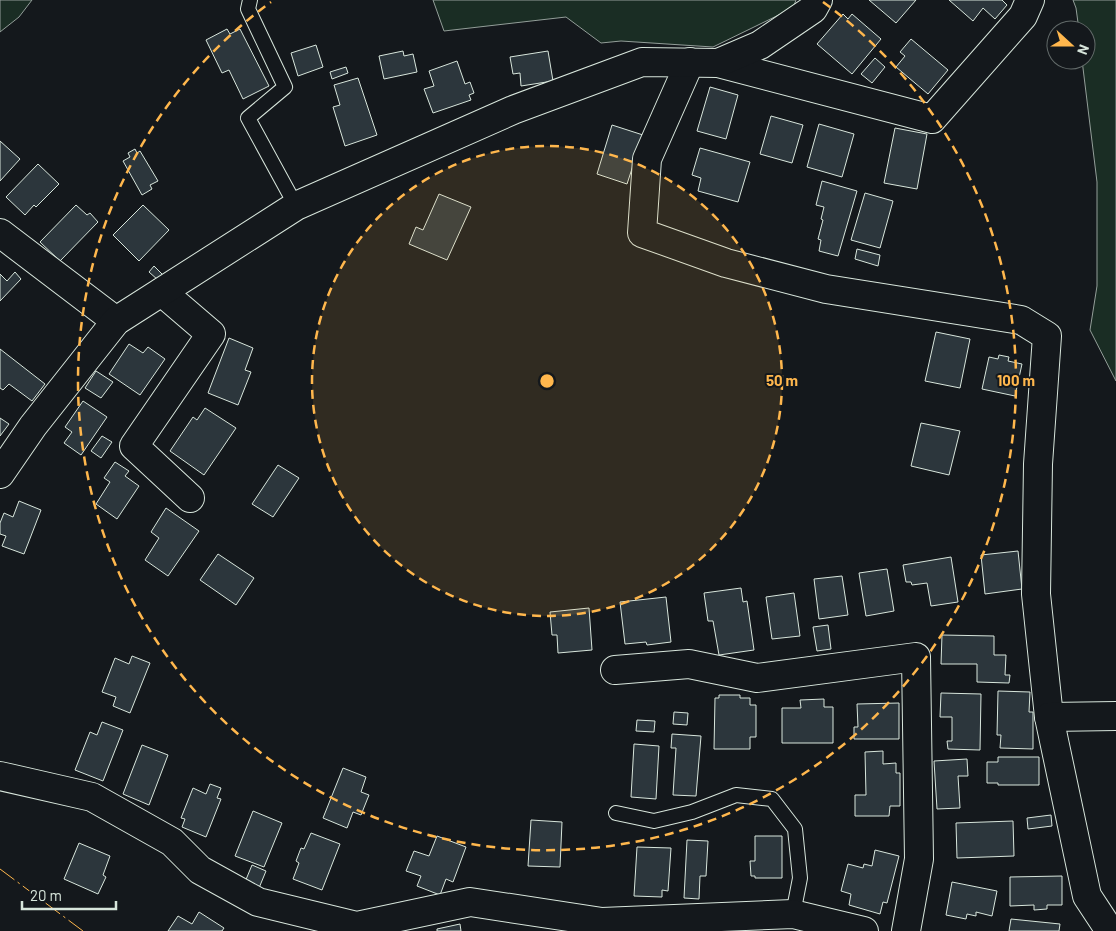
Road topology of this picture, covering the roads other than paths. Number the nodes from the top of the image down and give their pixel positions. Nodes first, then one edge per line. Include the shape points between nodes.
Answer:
1 (250, 0) edge
2 (818, 0) edge
3 (1030, 0) edge
4 (690, 62) junction
5 (718, 63) junction
6 (296, 206) junction
7 (0, 233) edge
8 (162, 292) junction
9 (116, 321) junction
10 (0, 474) edge
11 (190, 498) dead end
12 (615, 670) dead end
13 (1116, 716) edge
14 (1049, 717) junction
15 (0, 776) edge
16 (616, 813) dead end
17 (793, 914) junction
18 (864, 931) edge
19 (906, 931) edge
20 (1110, 931) edge

1 - 6 lane via 248,9 285,87 248,118
2 - 5 street via 813,9 760,45
3 - 5 street via 1023,16 932,119
4 - 5 street
4 - 6 street via 642,62 513,110
4 - 14 street via 647,159 642,233 726,263 826,289 1022,320 1047,336 1038,464 1036,594
6 - 8 street
7 - 9 street
8 - 9 street
8 - 11 street via 211,334 134,446
9 - 10 street via 33,426
12 - 19 street via 690,664 757,678 916,657 919,859
13 - 14 street
14 - 20 street via 1086,896
15 - 17 street via 92,797 172,842 200,870 258,902 357,926 470,902 602,922
16 - 17 lane via 654,821 692,812 736,795 772,799 795,829 800,878
17 - 18 street

